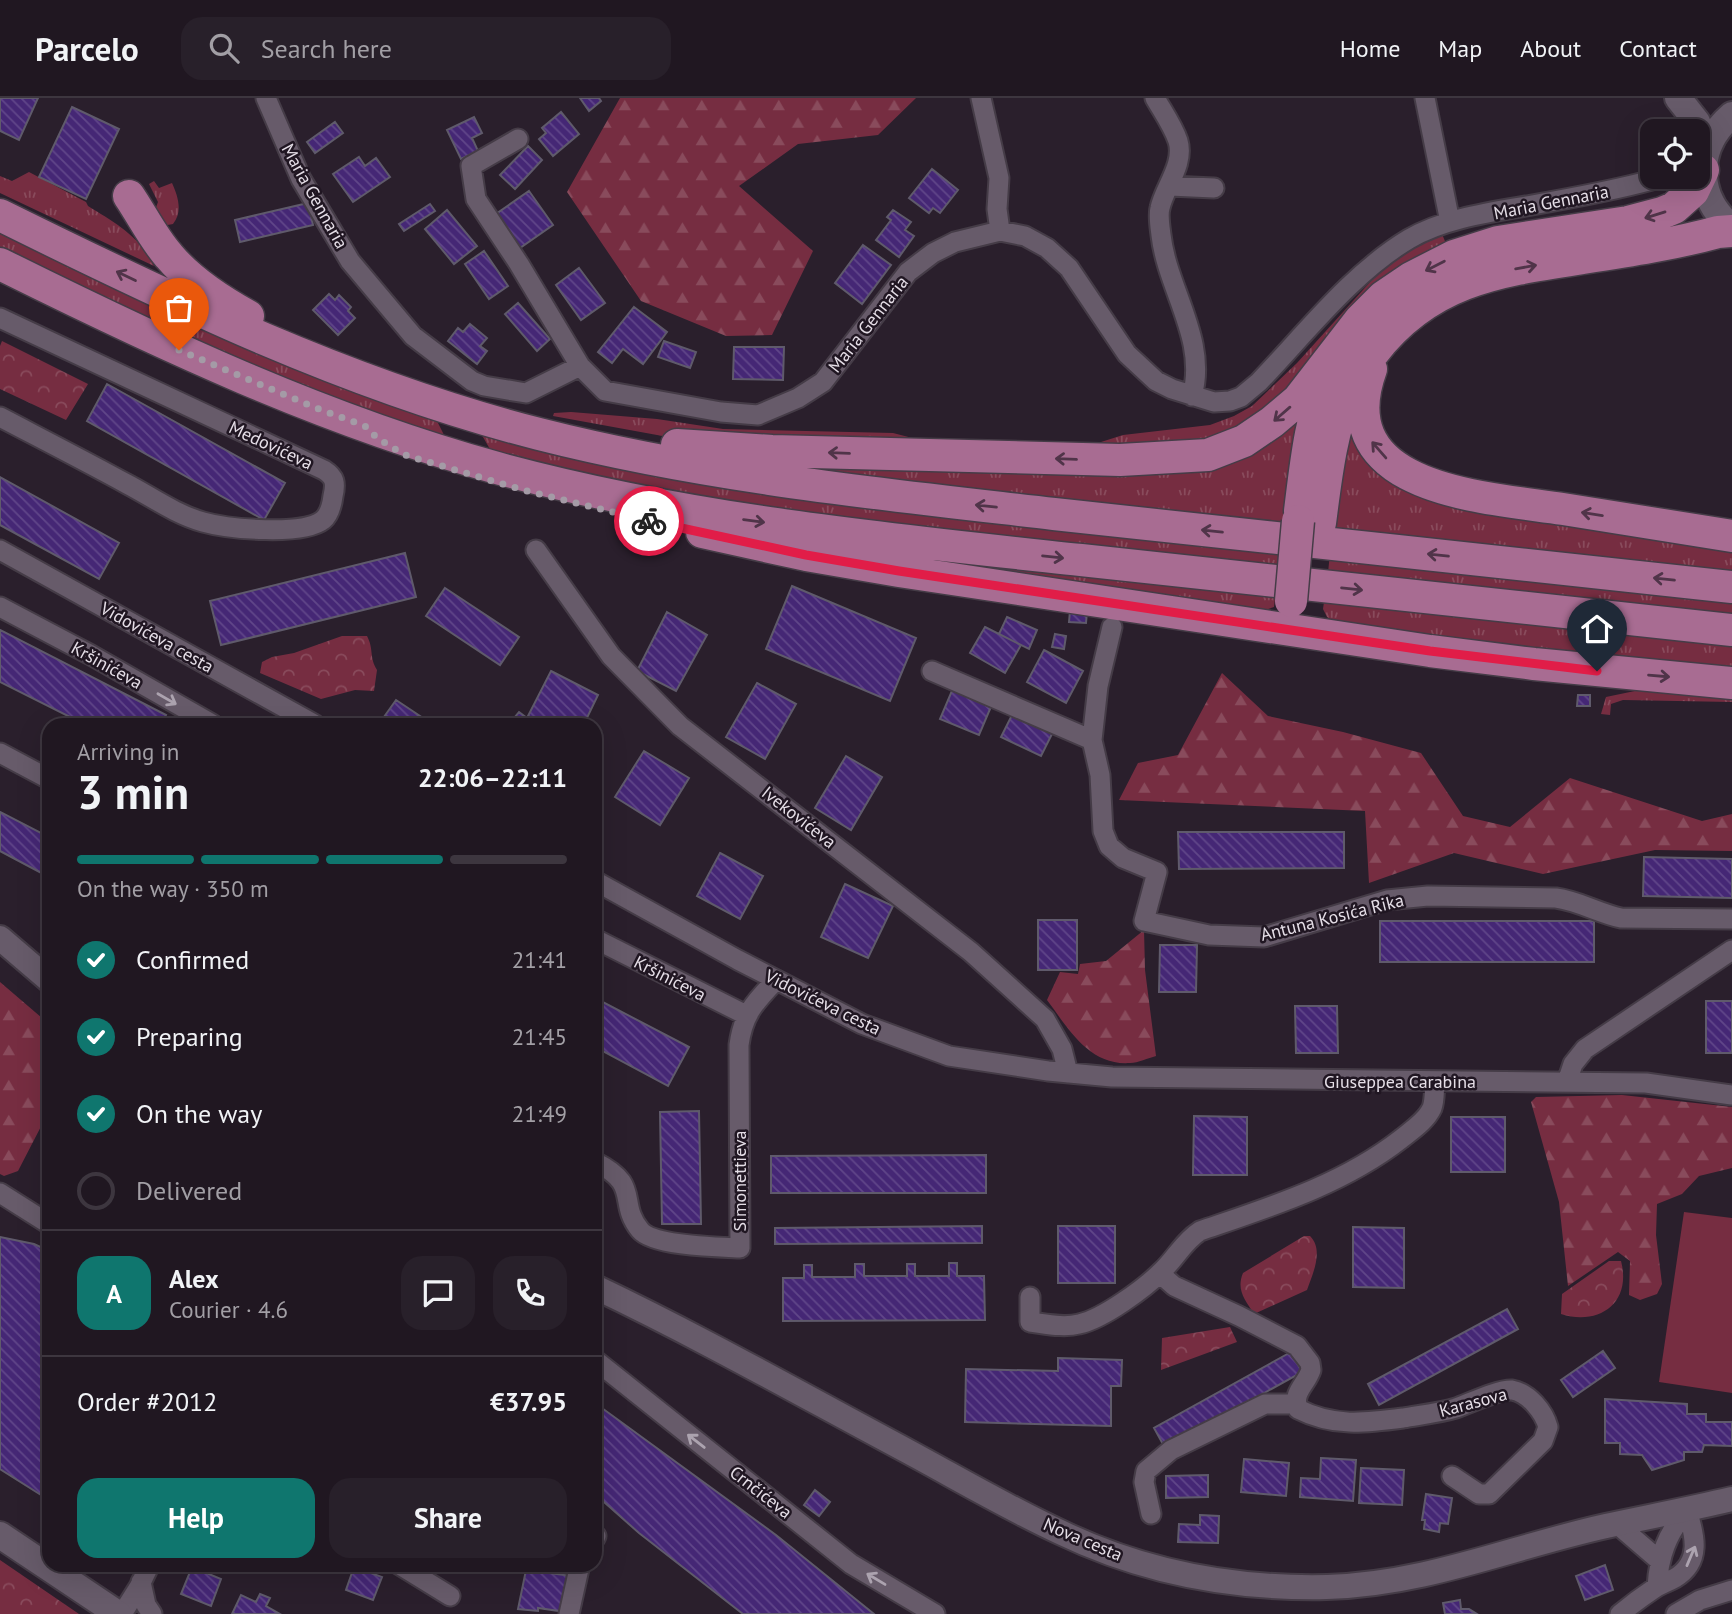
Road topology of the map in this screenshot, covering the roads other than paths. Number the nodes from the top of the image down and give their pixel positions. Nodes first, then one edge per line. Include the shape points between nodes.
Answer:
1 (266, 98) edge
2 (981, 98) edge
3 (1155, 98) edge
4 (1425, 98) edge
5 (1678, 98) edge
6 (1732, 116) edge
7 (1695, 119) edge
8 (518, 139) dead end
9 (1710, 144) edge
10 (1640, 183) edge
11 (1170, 186) junction
12 (1214, 188) dead end
13 (1694, 189) edge
14 (1705, 189) edge
15 (128, 196) dead end
16 (0, 215) edge
17 (1450, 222) junction
18 (1732, 229) edge
19 (1000, 231) junction
20 (0, 264) edge
21 (0, 318) edge
22 (1381, 341) junction
23 (1342, 344) junction
24 (580, 366) junction
25 (1192, 397) junction
26 (445, 402) junction
27 (0, 417) edge
28 (484, 472) junction
29 (1309, 522) junction
30 (1732, 536) edge
31 (0, 550) edge
32 (536, 550) dead end
33 (1732, 587) edge
34 (0, 607) edge
35 (1112, 627) dead end
36 (1732, 630) edge
37 (1300, 631) junction
38 (932, 671) dead end
39 (1732, 682) edge
40 (202, 718) edge
41 (303, 718) edge
42 (1092, 740) junction
43 (0, 753) edge
44 (42, 775) edge
45 (602, 885) edge
46 (1732, 919) edge
47 (0, 938) edge
48 (602, 943) edge
49 (1732, 950) edge
50 (42, 974) edge
51 (776, 980) junction
52 (746, 1015) junction
53 (1068, 1073) junction
54 (1435, 1081) junction
55 (1567, 1082) junction
56 (1732, 1095) edge
57 (602, 1166) edge
58 (2, 1194) edge
59 (42, 1220) edge
60 (1162, 1272) junction
61 (602, 1290) edge
62 (1030, 1297) dead end
63 (602, 1366) edge
64 (1296, 1404) junction
65 (1452, 1476) dead end
66 (1732, 1499) edge
67 (1687, 1510) junction
68 (1151, 1514) dead end
69 (1617, 1524) junction
70 (0, 1535) edge
71 (1660, 1560) junction
72 (42, 1563) edge
73 (56, 1572) edge
74 (411, 1572) edge
75 (578, 1572) edge
76 (146, 1573) edge
77 (1657, 1587) junction
78 (1732, 1590) edge
79 (450, 1596) dead end
80 (120, 1614) edge
81 (152, 1614) edge
82 (569, 1614) edge
83 (935, 1614) edge
84 (1620, 1614) edge
85 (1676, 1614) edge

1 - 24 street, Maria Gennaria via 301,179 351,261 412,336 484,386 526,393
2 - 19 street via 999,178
3 - 11 street via 1178,142
4 - 17 street
5 - 7 main road
6 - 9 main road
8 - 24 street, Maria Gennaria via 471,166 477,200
10 - 17 street, Maria Gennaria
11 - 12 street
11 - 25 street via 1160,208 1161,234 1194,351 1197,379
13 -> 23 highway via 1661,214 1498,243 1454,256 1382,297
14 - 18 main road
15 - 26 highway via 167,254 213,294 246,315
26 -> 16 highway via 333,368 203,313
17 - 25 street, Maria Gennaria via 1412,237 1380,258 1241,397 1214,402
22 -> 18 highway via 1403,318 1473,280 1520,267 1636,250
19 - 24 street, Maria Gennaria via 955,242 908,272 823,382 758,415 605,391
19 - 25 street, Maria Gennaria via 1025,236 1047,248 1069,268 1127,354 1156,381
20 - 28 highway via 147,336 365,426 397,452
21 - 27 street, Medovićeva via 324,470 335,484 332,503 326,518 315,525 244,528 203,522
22 - 29 highway via 1343,404
30 -> 22 highway via 1458,493 1413,478 1379,452 1365,425 1364,400
23 -> 26 highway via 1298,400 1272,422 1235,445 1178,458 711,448 638,439
23 - 29 highway via 1320,396 1309,438
33 -> 26 highway via 871,494 646,458 540,434
28 -> 36 highway via 827,531
28 - 37 highway via 645,520 806,555
29 - 37 highway via 1301,602 1308,617
31 - 41 street, Vidovićeva cesta
32 - 53 street, Ivekovićeva via 611,656 680,726 971,952 1045,1018 1062,1049
34 -> 40 street, Kršinićeva
35 - 42 street via 1098,686
37 -> 39 highway via 1534,664
38 - 42 street
42 - 46 street, Antuna Kosića Rika via 1109,846 1123,858 1157,873 1144,921 1209,934 1264,937 1387,900 1428,896 1556,898 1621,918
43 - 44 street
45 - 51 street, Vidovićeva cesta
47 - 50 street
48 - 52 street, Kršinićeva
49 - 55 street via 1585,1049
51 - 52 street, Simonettieva
51 - 53 street, Vidovićeva cesta via 862,1024 949,1056
52 - 57 street, Simonettieva via 739,1045 740,1248 661,1240 642,1232 624,1183
53 - 54 street, Giuseppea Carabina
54 - 55 street, Giuseppea Carabina
54 - 60 street via 1433,1106 1396,1143 1331,1182 1200,1231
55 - 56 street, Giuseppea Carabina via 1646,1083
58 - 59 street
60 - 62 street via 1098,1318 1079,1324 1030,1322
60 - 64 street via 1168,1283 1297,1346 1311,1370 1295,1397
61 - 69 street, Nova cesta via 1061,1533 1152,1567 1268,1586 1391,1581
83 -> 63 street, Crnčićeva via 851,1564
64 - 65 street, Karasova via 1324,1420 1369,1423 1449,1410 1507,1390 1521,1392 1541,1412 1548,1427 1543,1441 1489,1494 1479,1494
64 - 68 street via 1265,1404 1171,1450 1146,1471
66 - 67 street, Nova cesta
67 - 69 street, Nova cesta
67 - 71 street via 1673,1527
77 -> 67 street via 1678,1577 1695,1550
69 - 71 street
70 - 72 main road
71 - 77 street
73 - 80 main road
74 - 79 street
75 - 82 street
76 - 80 street
76 - 81 street via 146,1605
77 - 84 street
78 - 85 street

